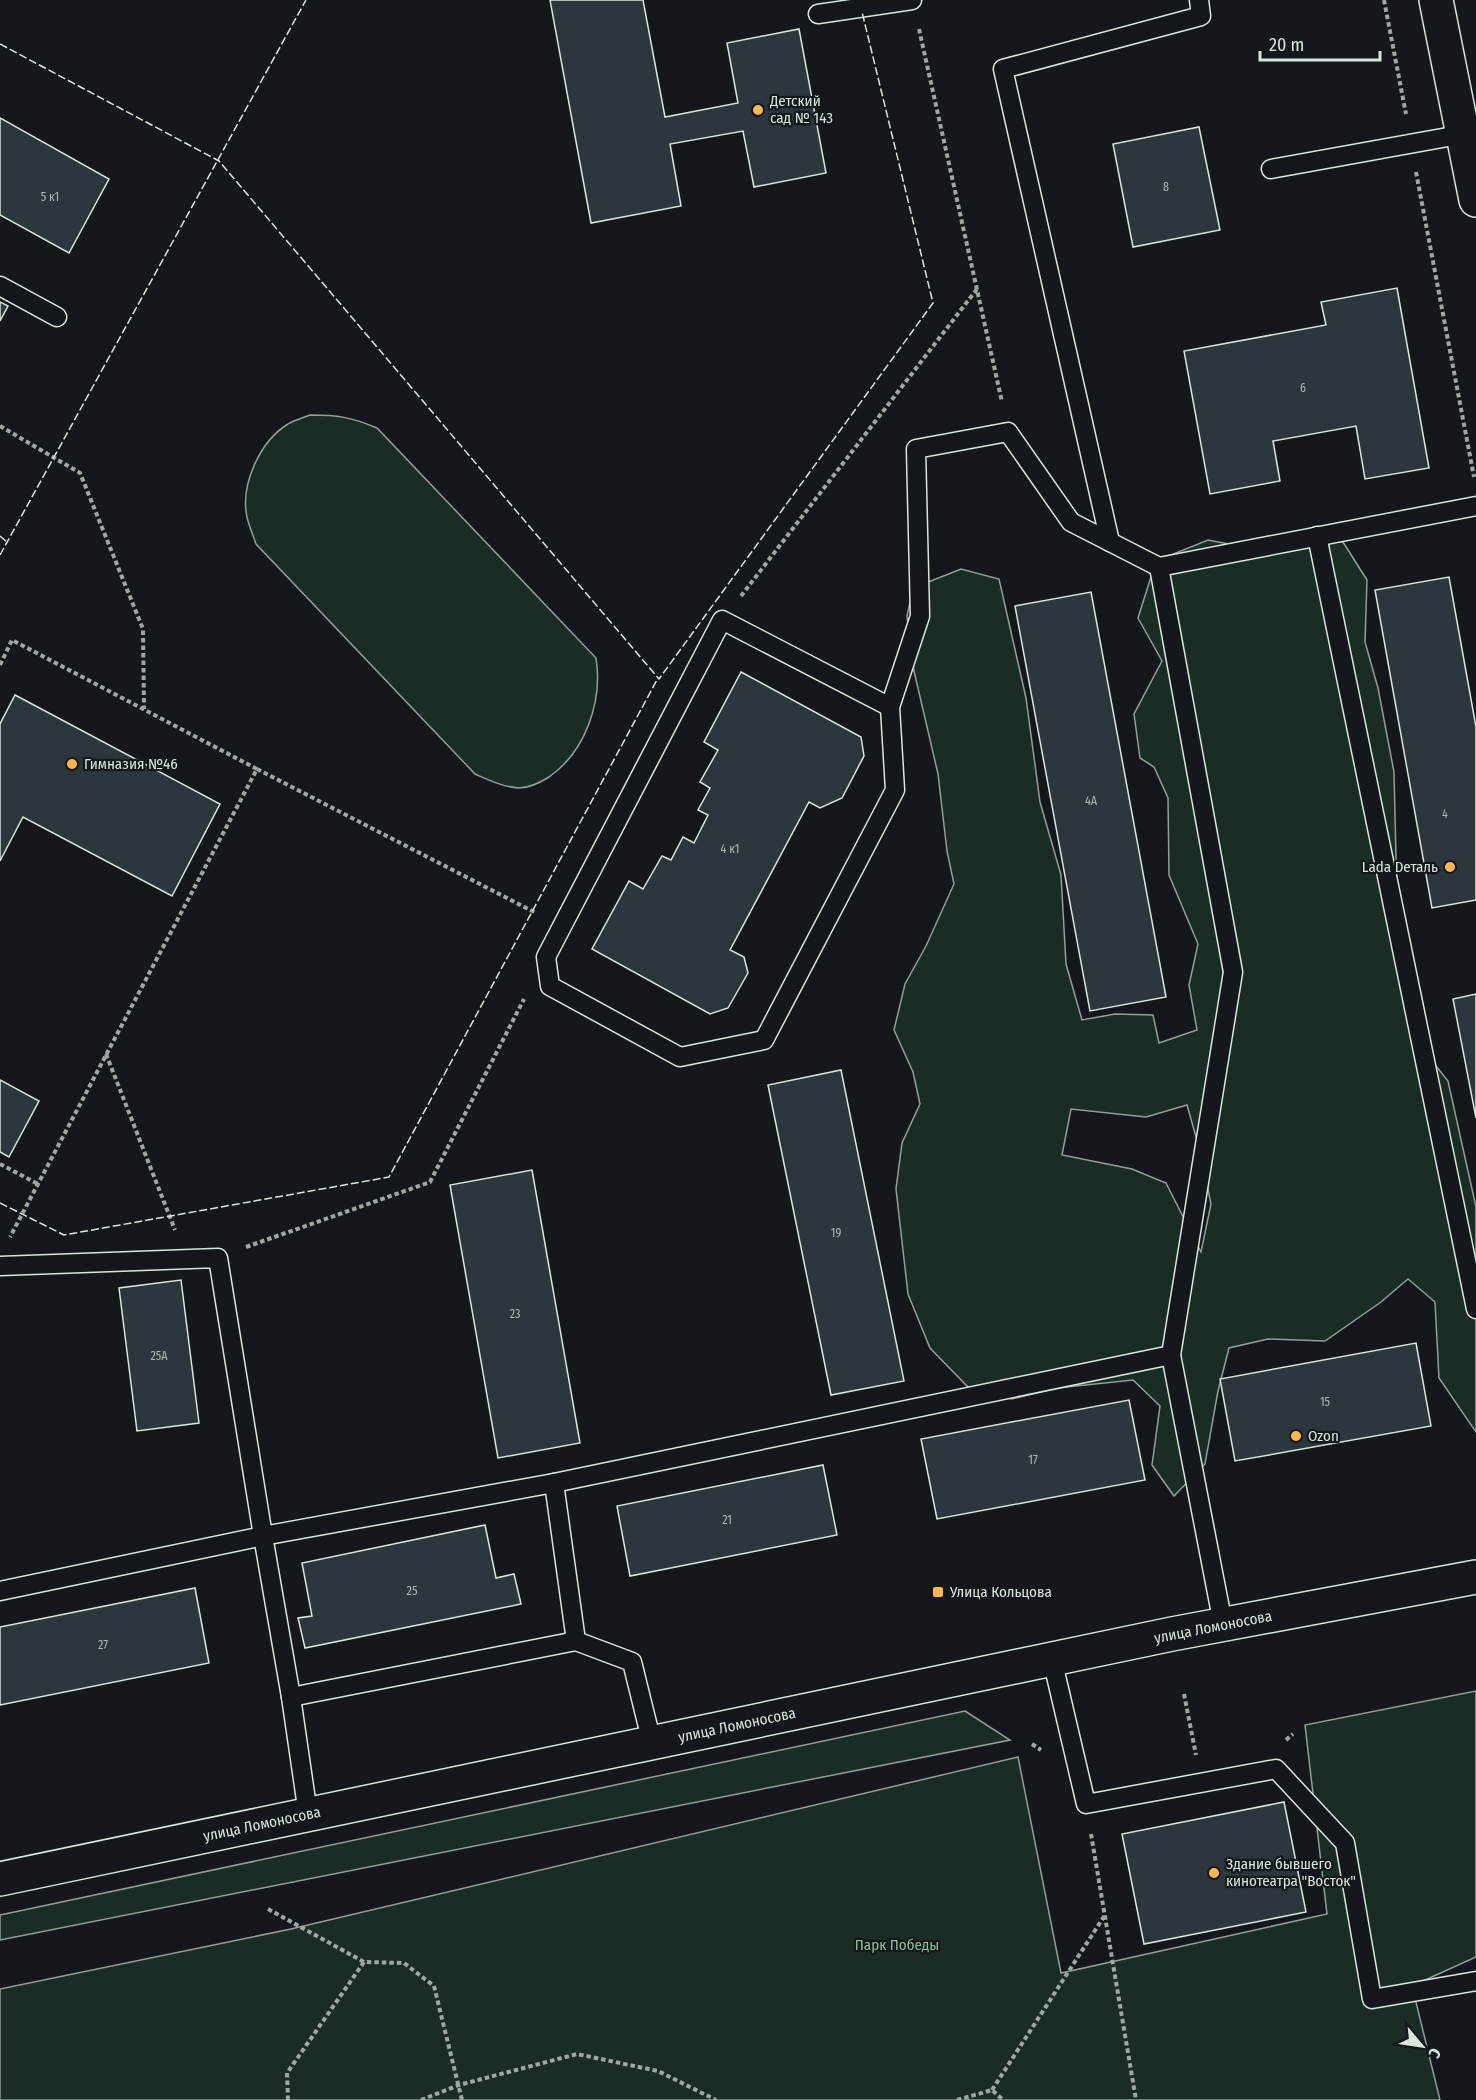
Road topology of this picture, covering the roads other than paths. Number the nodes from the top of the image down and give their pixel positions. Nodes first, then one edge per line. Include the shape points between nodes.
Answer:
1 (912, 0) edge
2 (1199, 0) edge
3 (1436, 0) edge
4 (818, 14) dead end
5 (1469, 134) edge
6 (1271, 170) dead end
7 (1476, 200) edge
8 (0, 286) edge
9 (57, 317) dead end
10 (1476, 506) edge
11 (1317, 536) junction
12 (1110, 542) junction
13 (1159, 567) junction
14 (890, 707) junction
15 (0, 1266) edge
16 (1476, 1309) edge
17 (1171, 1354) junction
18 (554, 1483) junction
19 (263, 1536) junction
20 (1476, 1577) edge
21 (0, 1591) edge
22 (1222, 1624) junction
23 (576, 1641) junction
24 (1052, 1659) junction
25 (291, 1697) junction
26 (652, 1743) junction
27 (308, 1814) junction
28 (0, 1879) edge
29 (1476, 1981) edge

1 - 4 lane
2 - 12 lane via 1201,16 1003,69
3 - 5 main road
5 - 6 lane
5 - 7 main road
8 - 9 lane
10 - 11 lane
11 - 13 lane
11 - 16 lane
12 - 13 lane
12 - 14 lane via 1071,522 1008,432 916,449 920,616
13 - 17 lane via 1233,972
14 - 14 lane via 896,790 764,1040 680,1057 550,986 546,957 722,620
15 - 19 lane via 218,1258
17 - 18 lane
17 - 22 lane
18 - 19 lane
18 - 23 lane
19 - 21 lane
19 - 25 lane
20 - 22 main road, улица Ломоносова
22 - 24 main road, улица Ломоносова
23 - 25 lane
23 - 26 lane via 632,1662
24 - 26 main road, улица Ломоносова
24 - 29 lane via 1086,1804 1276,1769 1345,1843 1372,1999
25 - 27 lane
26 - 27 main road, улица Ломоносова
27 - 28 main road, улица Ломоносова

